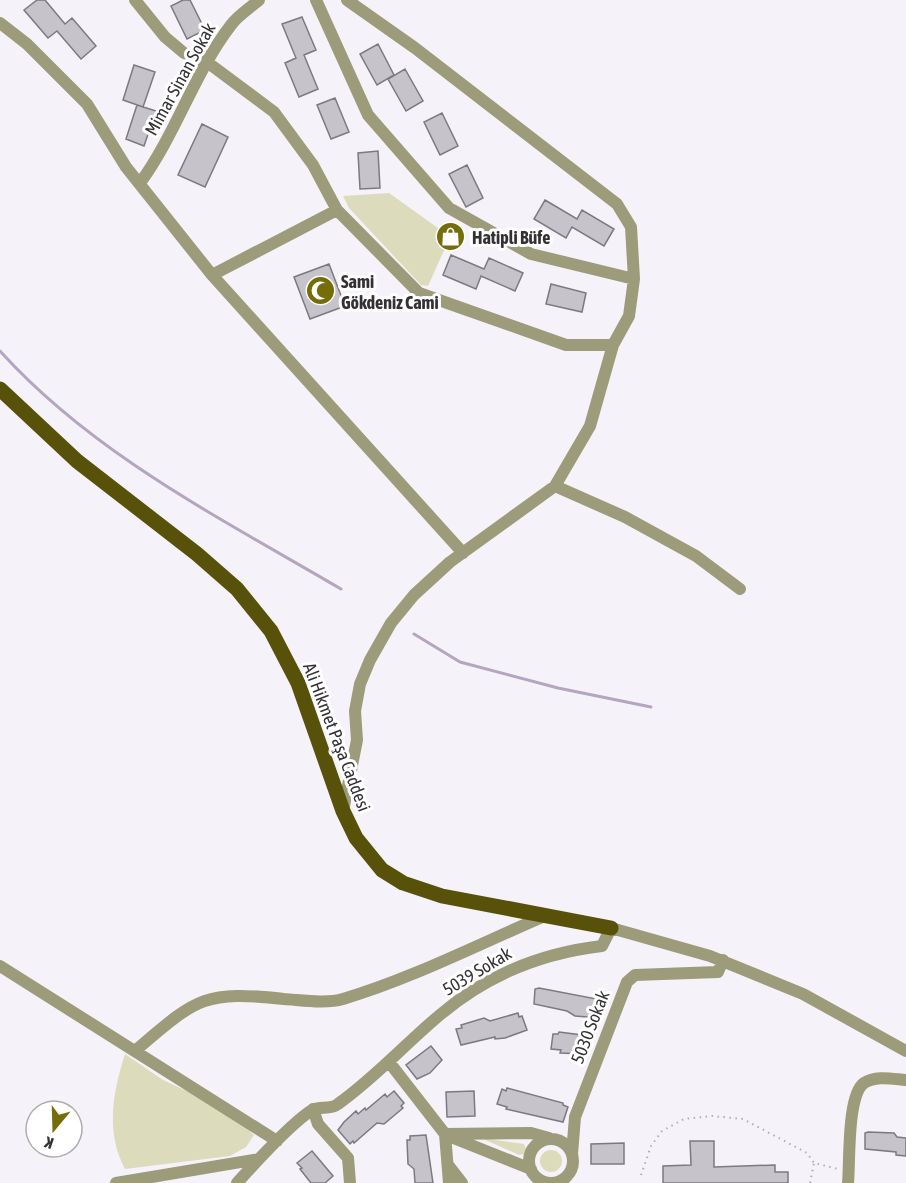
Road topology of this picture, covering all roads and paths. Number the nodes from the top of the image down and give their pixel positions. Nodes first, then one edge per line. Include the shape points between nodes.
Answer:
1 (135, 0) edge
2 (259, 0) edge
3 (316, 0) edge
4 (347, 0) edge
5 (0, 23) edge
6 (207, 62) junction
7 (140, 183) junction
8 (337, 210) junction
9 (212, 275) junction
10 (634, 279) junction
11 (613, 345) junction
12 (0, 389) edge
13 (555, 486) junction
14 (463, 553) junction
15 (741, 589) dead end
16 (343, 811) junction
17 (548, 915) junction
18 (611, 928) junction
19 (723, 960) junction
20 (0, 966) edge
21 (136, 1050) junction
22 (906, 1051) edge
23 (389, 1062) junction
24 (906, 1080) edge
25 (313, 1109) junction
26 (445, 1134) junction
27 (550, 1139) junction
28 (277, 1142) junction
29 (572, 1154) junction
30 (259, 1159) junction
31 (814, 1163) junction
32 (448, 1164) junction
33 (531, 1169) junction
34 (641, 1175) dead end
35 (569, 1178) edge
36 (849, 1178) edge
37 (116, 1183) edge
38 (237, 1183) edge
39 (350, 1183) edge
40 (449, 1183) edge
41 (462, 1183) edge
42 (810, 1183) edge

1 - 6 street via 165,37 184,53
2 - 6 street, Mimar Sinan Sokak via 232,23
3 - 10 street via 368,114 449,208 531,254
4 - 10 street via 617,204 631,227
5 - 7 street via 27,44 87,104
6 - 7 street, Mimar Sinan Sokak via 153,166
6 - 8 street via 274,112 313,165
7 - 9 street
8 - 9 street
8 - 11 street via 419,293 566,345
9 - 14 street
10 - 11 street via 629,316
11 - 13 street via 590,426
12 - 16 main road, Ali Hikmet Paşa Caddesi via 76,461 237,589 271,631 298,683
13 - 14 street
13 - 15 street via 696,556
14 - 16 street via 414,595 391,623 370,660 355,711 357,740
16 - 17 main road, Ali Hikmet Paşa Caddesi via 371,858 403,883 442,896
17 - 18 main road, Ali Hikmet Paşa Caddesi
17 - 21 street via 405,978 340,1000 242,994 213,997 184,1009
18 - 19 street
18 - 23 street, 5039 Sokak via 602,946 568,950 523,963 479,988 442,1013
19 - 22 street via 802,994
19 - 29 street, 5030 Sokak via 718,972 635,975 627,982 575,1117
20 - 21 street
21 - 28 street
23 - 25 street, 5039 Sokak via 335,1106
23 - 26 street
24 - 36 street via 878,1078 864,1083 854,1096
25 - 28 street, 5039 Sokak
25 - 39 street via 318,1124 348,1158
26 - 27 street via 531,1133
26 - 32 street
26 - 33 street
27 - 29 street via 563,1143
27 - 33 street via 533,1148
28 - 30 street, 5039 Sokak
29 - 35 street
30 - 37 street
30 - 38 street, 5039 Sokak
31 - 34 path via 807,1153 743,1119 712,1116 684,1119 662,1131 651,1146
31 - 36 path
31 - 42 path
32 - 40 street
32 - 41 street
33 - 35 street via 537,1178 550,1182

